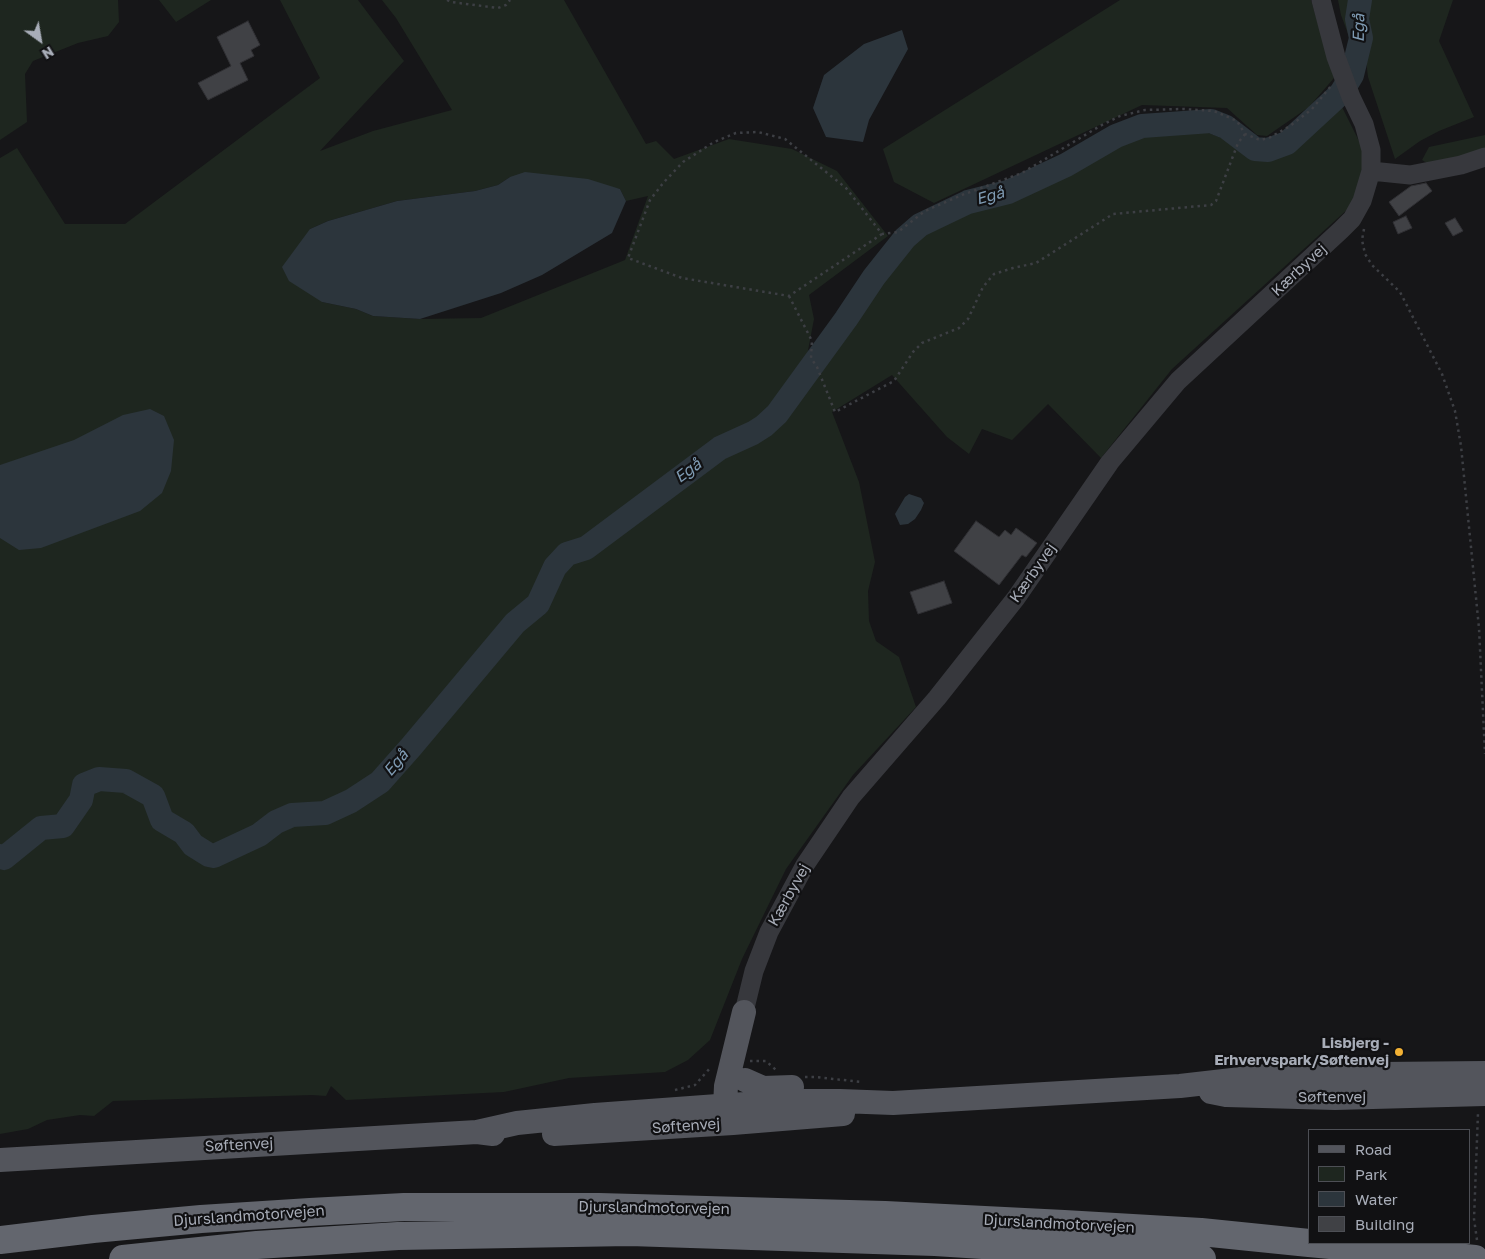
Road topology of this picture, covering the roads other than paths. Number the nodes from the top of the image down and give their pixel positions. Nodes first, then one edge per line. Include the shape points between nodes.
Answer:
1 (1321, 0) edge
2 (1485, 157) edge
3 (1371, 171) junction
4 (744, 1012) junction
5 (1484, 1078) edge
6 (745, 1080) junction
7 (869, 1102) junction
8 (893, 1102) junction
9 (734, 1111) junction
10 (0, 1160) edge
11 (310, 1212) junction
12 (0, 1225) edge
13 (0, 1240) edge
14 (1308, 1243) edge
15 (1328, 1244) edge
16 (257, 1245) junction
17 (1476, 1252) edge
18 (1109, 1253) junction
19 (122, 1259) edge
20 (168, 1259) edge
21 (292, 1259) edge
22 (1202, 1259) edge

1 - 3 street, Kærbyvej via 1345,83 1368,137
2 - 3 street via 1410,175
3 - 4 street, Kærbyvej via 1362,201 1352,219 1178,381 1110,462 1016,598 938,698 851,797 806,865 769,932 754,971
4 - 6 main road
4 - 9 main road via 726,1086
5 - 8 main road, Søftenvej via 1276,1075 1180,1086
6 - 7 main road via 763,1088 832,1090
6 - 9 main road
7 - 8 main road, Søftenvej
7 - 9 main road, Søftenvej via 795,1101
8 - 9 main road, Søftenvej via 849,1113 814,1117
9 - 10 main road, Søftenvej via 522,1136 478,1132
11 - 12 highway via 173,1209 91,1213
11 - 13 highway, Djurslandmotorvejen via 201,1219
11 - 14 highway, Djurslandmotorvejen via 479,1207 707,1209 1201,1232
15 - 17 highway, Djurslandmotorvejen
16 - 18 highway, Djurslandmotorvejen via 398,1236 630,1232 935,1242
16 - 19 highway, Djurslandmotorvejen
16 - 20 highway
18 - 21 highway via 754,1246 505,1246
18 - 22 highway, Djurslandmotorvejen

